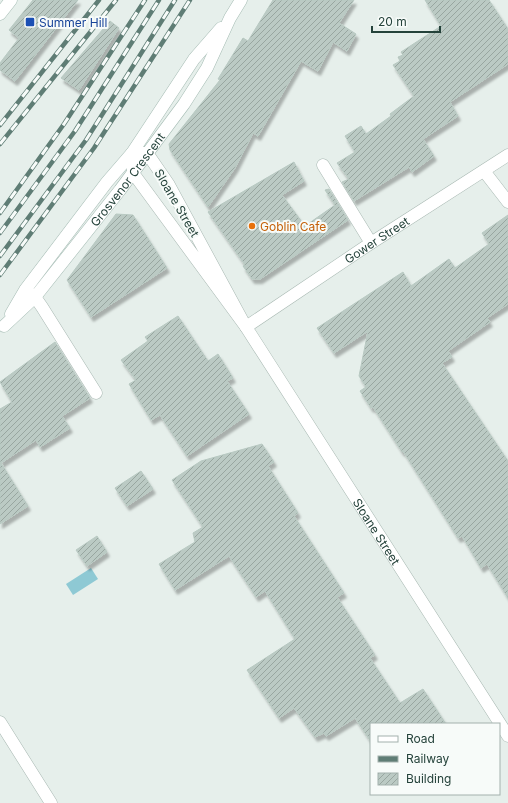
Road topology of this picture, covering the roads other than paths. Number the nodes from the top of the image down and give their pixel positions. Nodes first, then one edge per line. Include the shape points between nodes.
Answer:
1 (11, 0) edge
2 (241, 0) edge
3 (0, 14) edge
4 (230, 18) junction
5 (132, 152) junction
6 (147, 153) junction
7 (508, 155) edge
8 (323, 165) dead end
9 (484, 171) junction
10 (133, 173) junction
11 (508, 202) edge
12 (370, 243) junction
13 (25, 290) junction
14 (35, 297) junction
15 (246, 327) junction
16 (2, 328) edge
17 (96, 393) dead end
18 (0, 722) edge
19 (500, 723) edge
20 (500, 724) edge
21 (508, 736) edge
22 (51, 803) edge

1 - 3 street
2 - 4 street, Grosvenor Crescent
4 - 5 street, Grosvenor Crescent via 194,59
4 - 6 street, Grosvenor Crescent via 207,68
5 - 6 street
5 - 10 street
5 - 13 street, Grosvenor Crescent
6 - 10 street, Grosvenor Crescent
6 - 15 street, Sloane Street via 169,185
7 - 9 street, Gower Street
8 - 12 street
9 - 11 street
9 - 12 street, Gower Street
10 - 14 street, Grosvenor Crescent
10 - 15 street, Sloane Street
12 - 15 street, Gower Street
13 - 14 street
13 - 16 street, Grosvenor Crescent
14 - 16 street, Grosvenor Crescent
14 - 17 street
15 - 19 street, Sloane Street
18 - 22 street
20 - 21 street, Sloane Street

